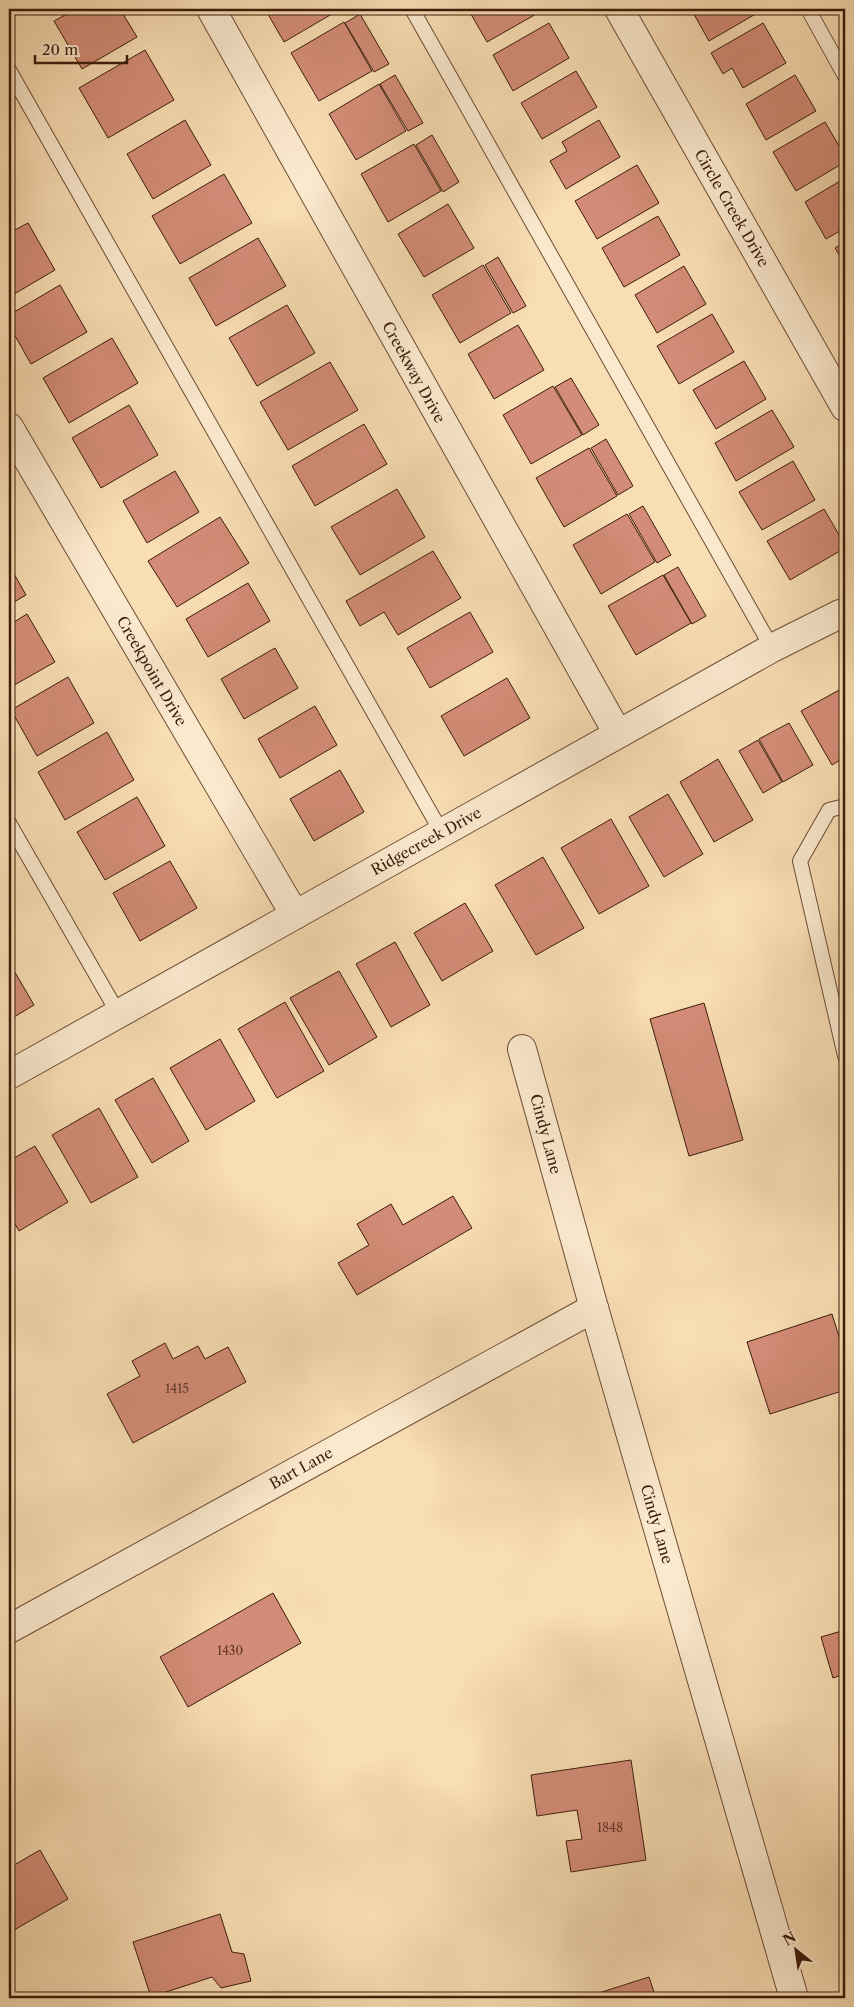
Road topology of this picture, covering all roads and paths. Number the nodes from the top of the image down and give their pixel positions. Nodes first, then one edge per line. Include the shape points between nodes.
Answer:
1 (211, 9) edge
2 (412, 9) edge
3 (619, 9) edge
4 (808, 9) edge
5 (9, 70) edge
6 (845, 76) edge
7 (845, 407) edge
8 (9, 427) edge
9 (845, 613) edge
10 (772, 648) junction
11 (618, 734) junction
12 (845, 806) edge
13 (9, 823) edge
14 (442, 833) junction
15 (295, 915) junction
16 (118, 1014) junction
17 (522, 1049) dead end
18 (845, 1056) edge
19 (9, 1075) edge
20 (594, 1308) junction
21 (9, 1629) edge
22 (794, 1998) edge

1 - 11 street, Creekway Drive
2 - 10 lane
3 - 7 street, Circle Creek Drive
4 - 6 lane
5 - 14 lane
8 - 15 street, Creekpoint Drive
9 - 10 street, Ridgecreek Drive
10 - 11 street, Ridgecreek Drive
11 - 14 street, Ridgecreek Drive
12 - 18 lane via 829,810 800,861
13 - 16 lane
14 - 15 street, Ridgecreek Drive
15 - 16 street, Ridgecreek Drive
16 - 19 street, Ridgecreek Drive
17 - 20 street, Cindy Lane
20 - 21 street, Bart Lane
20 - 22 street, Cindy Lane

